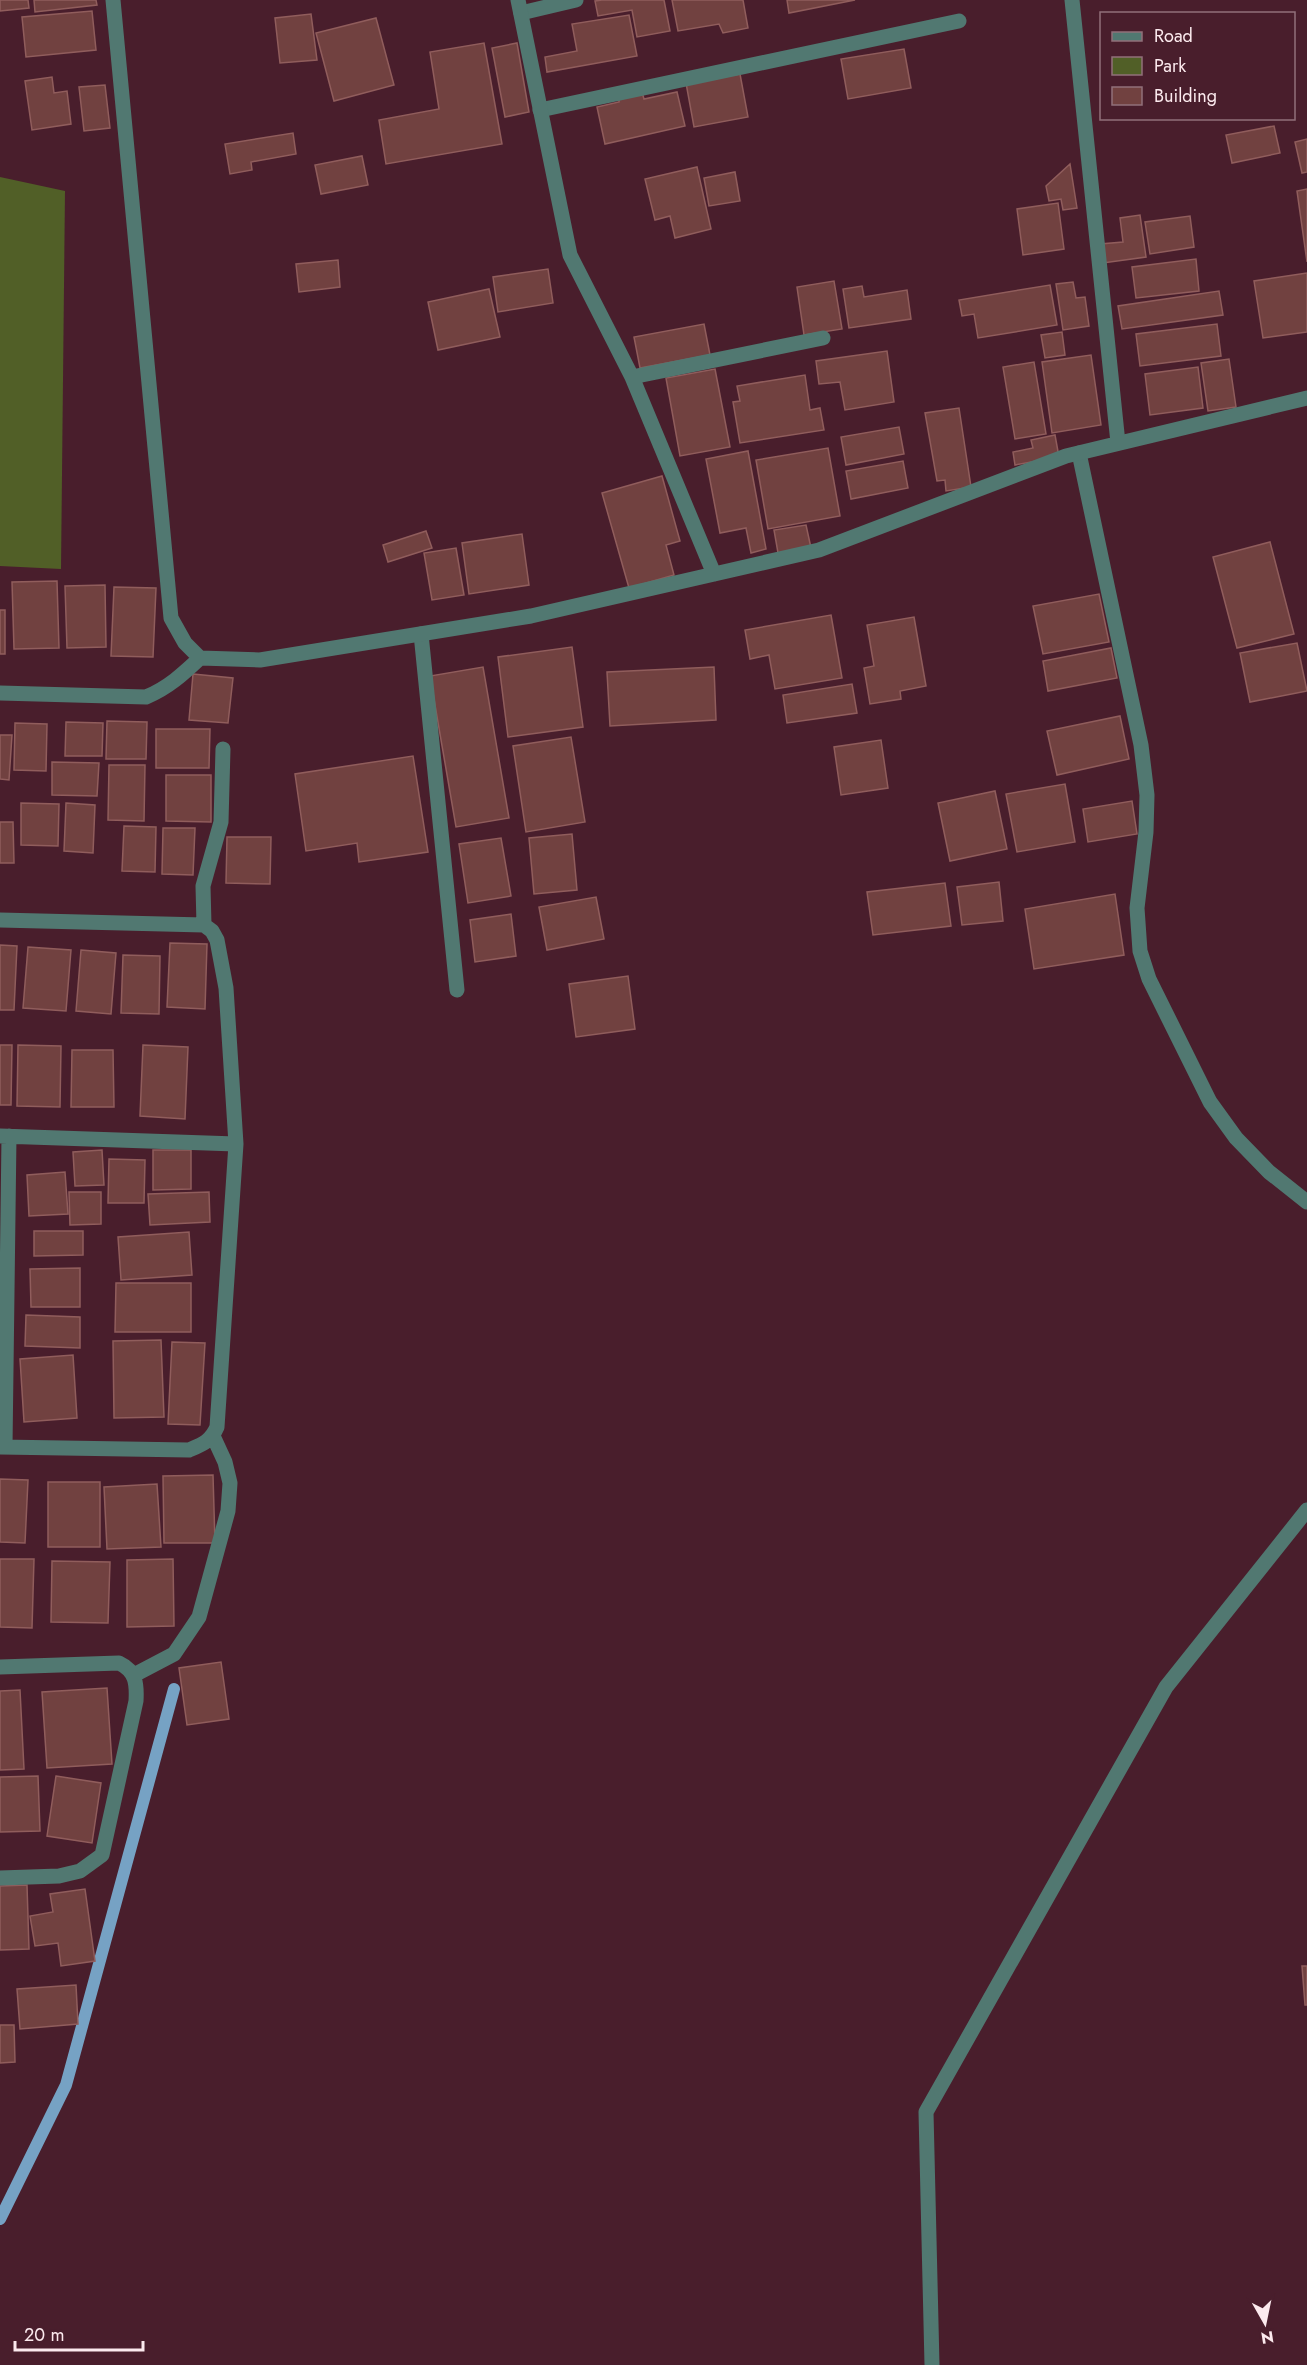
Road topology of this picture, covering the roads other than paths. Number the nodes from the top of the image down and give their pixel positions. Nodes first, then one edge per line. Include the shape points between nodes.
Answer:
1 (113, 0) edge
2 (576, 0) edge
3 (1072, 0) edge
4 (519, 7) edge
5 (959, 21) dead end
6 (540, 110) junction
7 (824, 338) dead end
8 (632, 377) junction
9 (1307, 398) edge
10 (1118, 443) junction
11 (1079, 453) junction
12 (714, 574) junction
13 (421, 634) junction
14 (200, 658) junction
15 (0, 693) edge
16 (223, 749) dead end
17 (0, 920) edge
18 (204, 925) junction
19 (458, 990) dead end
20 (5, 1136) edge
21 (236, 1144) junction
22 (1307, 1202) edge
23 (213, 1437) junction
24 (3, 1447) edge
25 (1307, 1510) edge
26 (0, 1667) edge
27 (134, 1675) junction
28 (0, 1878) edge
29 (932, 2365) edge

1 - 14 street via 171,618 185,643
2 - 4 street
3 - 10 street
4 - 6 street
5 - 6 street
6 - 8 street via 570,255
7 - 8 street
8 - 12 street
9 - 10 street
10 - 11 street
11 - 12 street via 819,550
11 - 22 street via 1141,745 1147,795 1137,908 1140,951 1149,979 1210,1102 1236,1138 1269,1173
12 - 13 street via 531,616
13 - 14 street via 260,660
13 - 19 street
14 - 15 street via 178,680 146,698
16 - 18 street via 221,822 202,886
17 - 18 street
18 - 21 street via 217,940 226,988
20 - 21 street
20 - 24 street
21 - 23 street via 217,1427
23 - 24 street via 189,1450
23 - 27 street via 230,1483 228,1511 199,1617 174,1654
25 - 29 street via 1166,1687 926,2112
26 - 27 street via 119,1663
27 - 28 street via 136,1701 102,1855 80,1871 59,1876

